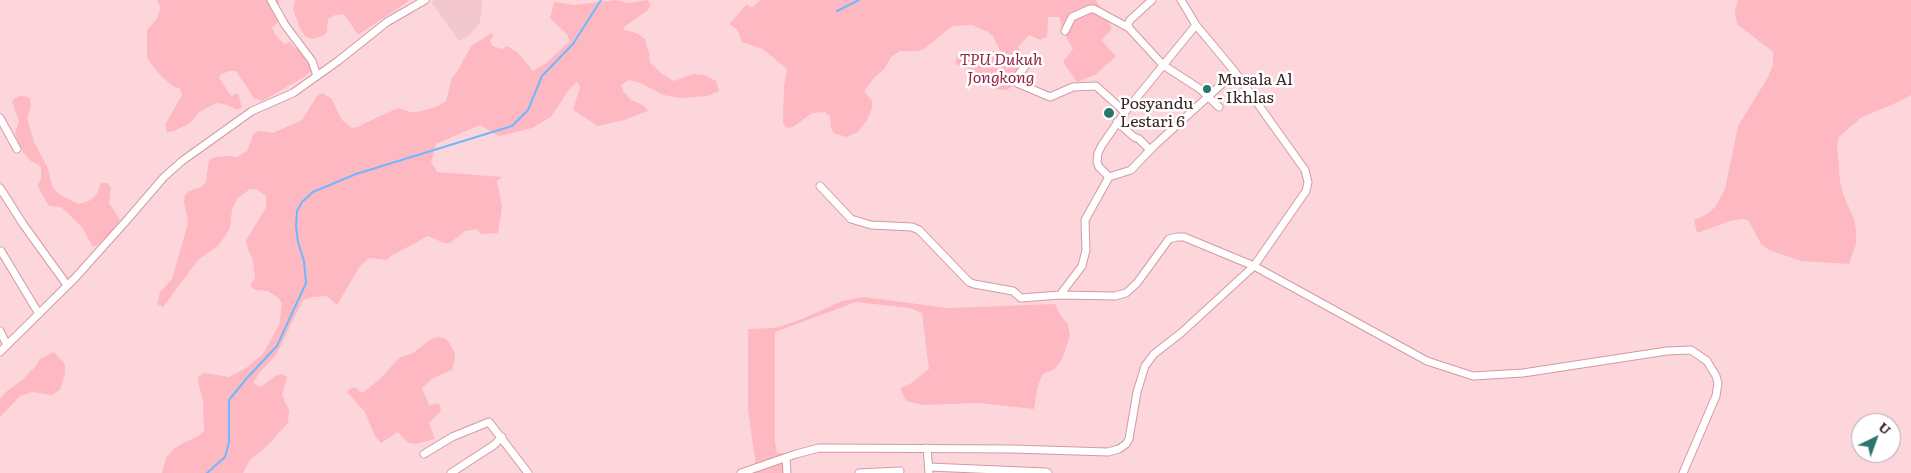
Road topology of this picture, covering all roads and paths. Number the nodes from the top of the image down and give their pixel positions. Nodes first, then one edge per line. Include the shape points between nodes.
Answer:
1 (271, 0) edge
2 (425, 0) edge
3 (1152, 0) edge
4 (1181, 0) edge
5 (1196, 25) junction
6 (1129, 28) junction
7 (1065, 32) dead end
8 (1029, 62) dead end
9 (1163, 65) junction
10 (1235, 72) junction
11 (317, 76) junction
12 (1208, 97) junction
13 (1219, 107) dead end
14 (1125, 112) junction
15 (0, 118) edge
16 (1117, 122) junction
17 (17, 149) dead end
18 (1150, 150) junction
19 (1109, 177) junction
20 (820, 186) dead end
21 (0, 188) edge
22 (1, 251) edge
23 (1254, 266) junction
24 (67, 285) junction
25 (1060, 295) junction
26 (39, 314) junction
27 (0, 331) edge
28 (7, 345) junction
29 (0, 352) edge
30 (502, 437) junction
31 (927, 448) junction
32 (424, 454) dead end
33 (786, 458) junction
34 (900, 469) edge
35 (929, 470) edge
36 (450, 473) edge
37 (528, 473) edge
38 (742, 473) edge
39 (787, 473) edge
40 (859, 473) edge
41 (1048, 473) edge
42 (1683, 473) edge

1 - 11 street via 312,61
2 - 11 street via 387,22
3 - 6 street via 1130,20
4 - 5 street
5 - 9 street
5 - 10 street
6 - 7 street via 1090,9 1072,17
6 - 9 street
8 - 14 street via 1016,78 1018,83 1050,97 1072,87 1096,86
9 - 12 street
9 - 14 street
10 - 12 street
10 - 23 street via 1304,170 1308,182 1306,191
11 - 24 street via 293,93 252,111 164,177
12 - 13 street
12 - 18 street
14 - 16 street
15 - 17 street
16 - 18 street
16 - 19 street via 1097,157 1099,167
18 - 19 street via 1130,170
19 - 25 street via 1084,220 1086,250 1082,266
20 - 25 street via 851,219 871,225 919,230 969,282 1014,291 1021,298
21 - 24 street
22 - 26 street
23 - 25 street via 1177,237 1169,239 1126,293 1115,296
23 - 31 street via 1154,354 1145,366 1129,439 1119,449 1108,452
23 - 42 street via 1427,361 1473,376 1691,350 1707,361 1718,383 1716,396
24 - 26 street
26 - 28 street
27 - 28 street
28 - 29 street
30 - 32 street via 489,422 452,437
30 - 36 street
30 - 37 street
31 - 33 street via 819,448
31 - 35 street
33 - 38 street
33 - 39 street
34 - 40 street
35 - 41 street

